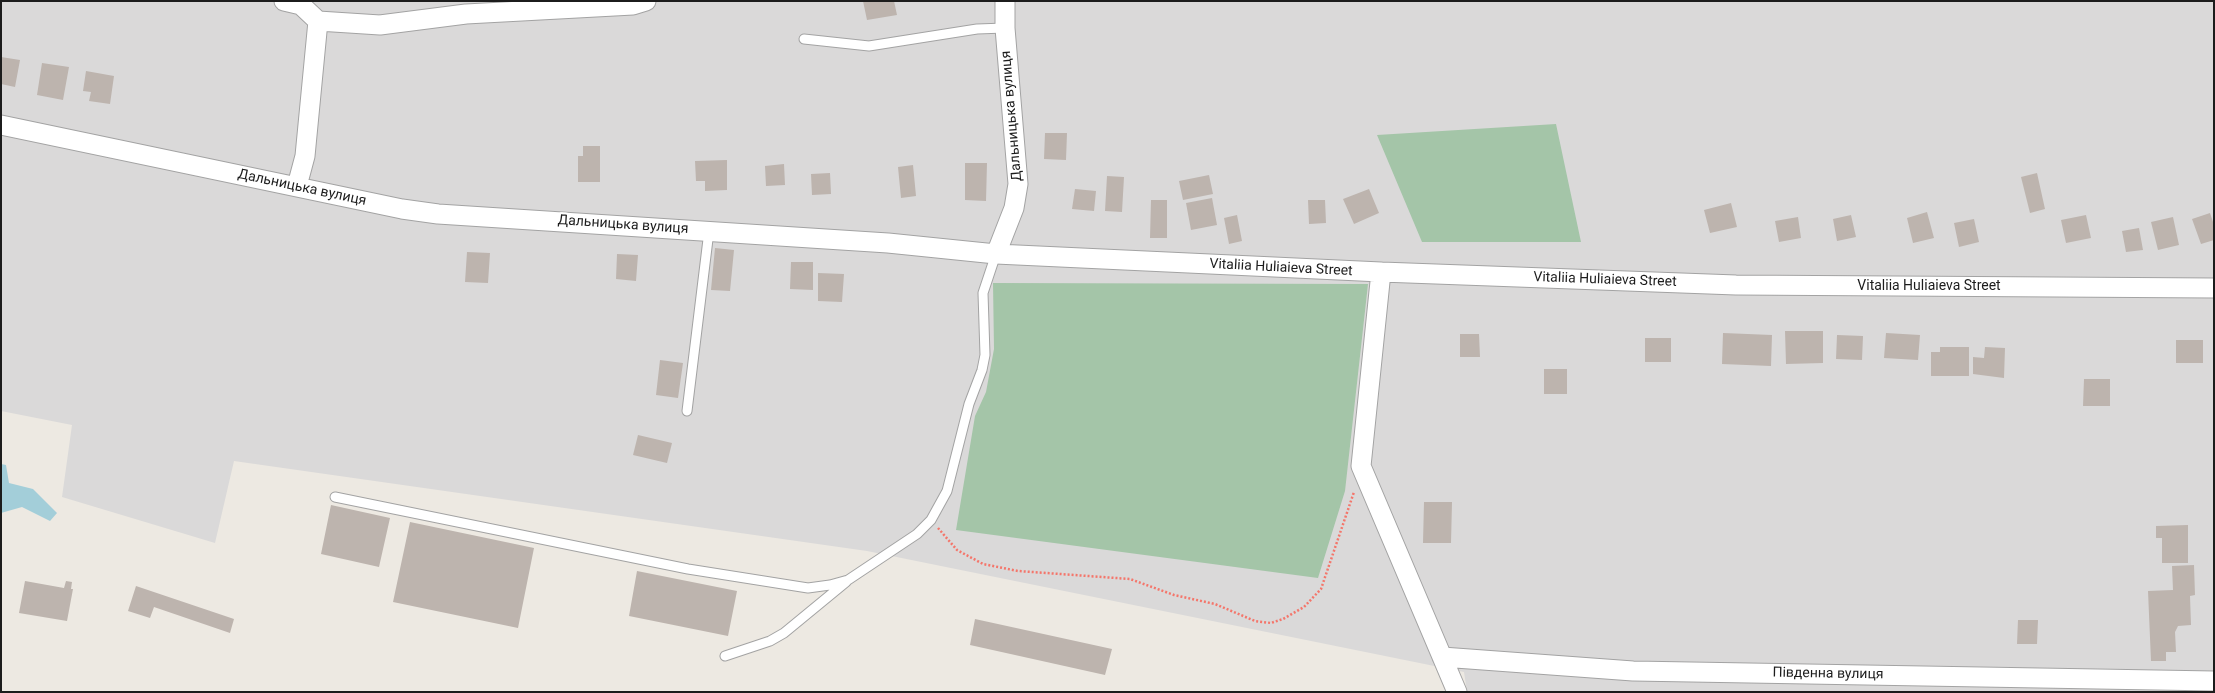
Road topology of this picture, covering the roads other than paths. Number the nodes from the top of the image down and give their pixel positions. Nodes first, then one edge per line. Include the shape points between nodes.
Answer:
1 (284, 1) edge
2 (646, 1) edge
3 (1005, 1) edge
4 (318, 21) junction
5 (1005, 28) junction
6 (804, 39) dead end
7 (1, 125) edge
8 (298, 186) junction
9 (709, 231) junction
10 (996, 254) junction
11 (1381, 272) junction
12 (2214, 288) edge
13 (687, 411) dead end
14 (335, 497) dead end
15 (848, 580) junction
16 (725, 656) dead end
17 (1442, 657) junction
18 (2214, 681) edge
19 (1457, 692) edge

1 - 4 street via 301,5
2 - 4 street via 633,5 466,14 380,25
3 - 5 street, Дальницька вулиця
4 - 8 street via 305,156
5 - 6 lane via 977,29 869,46
5 - 10 street, Дальницька вулиця via 1018,184 1014,208
7 - 8 street, Дальницька вулиця
8 - 9 street, Дальницька вулиця via 402,209 438,214
9 - 10 street, Дальницька вулиця via 888,243
9 - 13 lane
10 - 11 street, Vitaliia Huliaieva Street
10 - 15 lane via 983,293 985,355 982,370 969,404 947,491 931,520 917,534
11 - 12 street, Vitaliia Huliaieva Street via 1736,285
11 - 17 street via 1361,466
14 - 15 lane via 688,569 808,588
15 - 16 lane via 770,642
17 - 18 street, Південна вулиця via 1633,672
17 - 19 street

